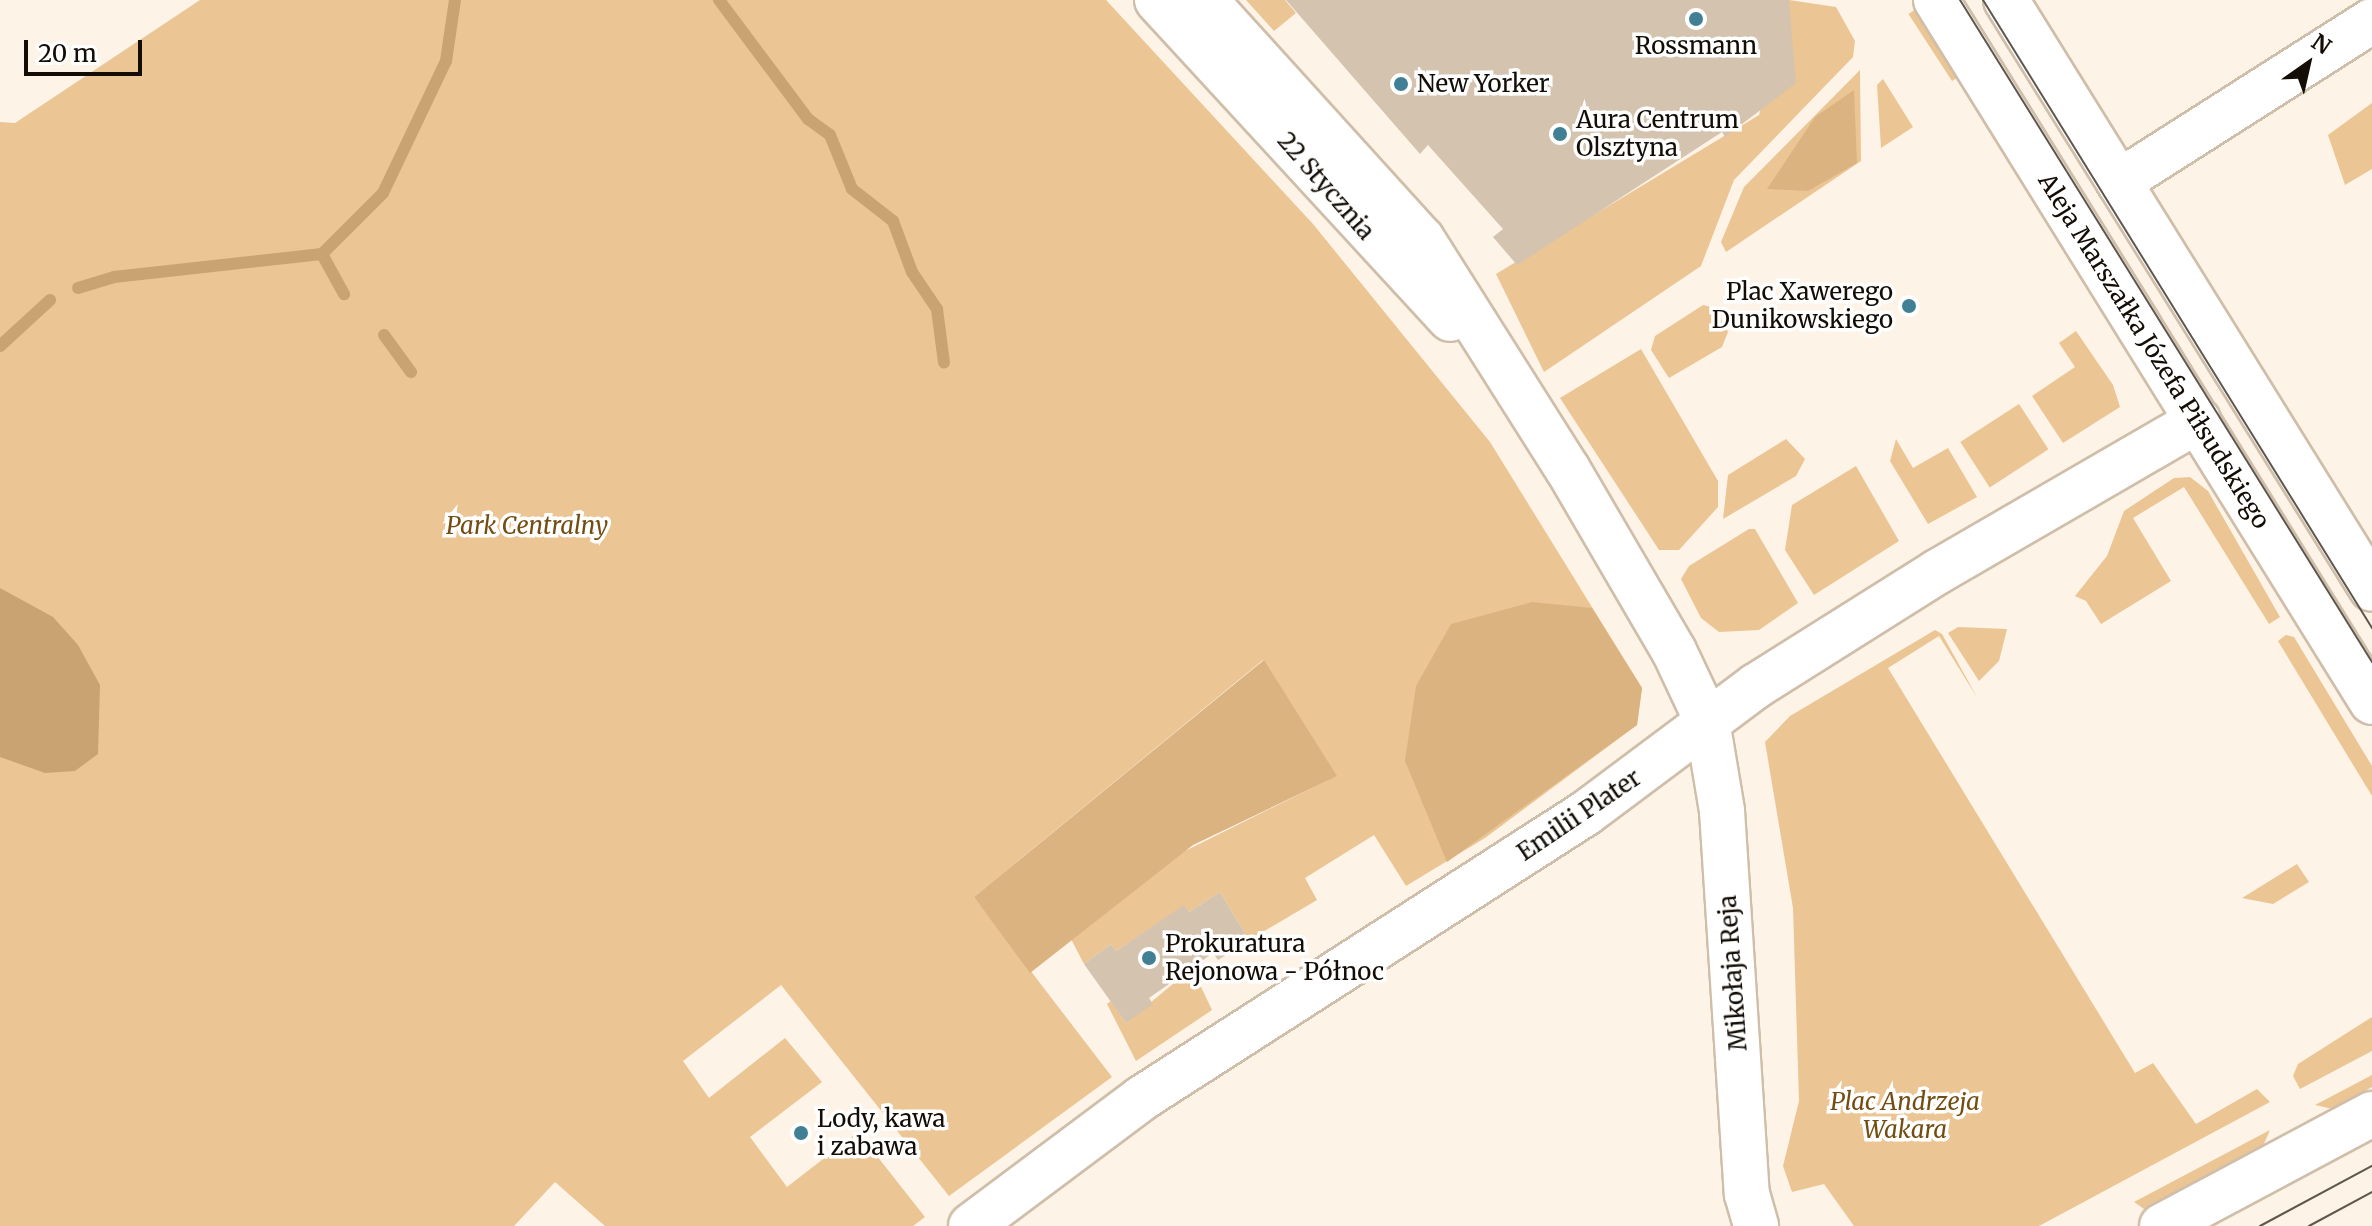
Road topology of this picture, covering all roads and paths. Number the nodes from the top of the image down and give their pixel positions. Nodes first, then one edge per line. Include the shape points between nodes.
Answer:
1 (1157, 0) edge
2 (1205, 0) edge
3 (1936, 0) edge
4 (2006, 0) edge
5 (2372, 21) edge
6 (2119, 182) junction
7 (2068, 213) junction
8 (1499, 368) junction
9 (2198, 421) junction
10 (2372, 589) edge
11 (2372, 702) edge
12 (1707, 721) junction
13 (2372, 1114) edge
14 (971, 1226) edge
15 (1756, 1226) edge
16 (2162, 1226) edge

1 - 8 street, 22 Stycznia via 1386,255
2 - 8 street, 22 Stycznia via 1422,239
3 - 7 street, Aleja Marszałka Józefa Piłsudskiego
4 - 6 street
5 - 6 street
6 - 7 street
6 - 10 street
7 - 9 street, Aleja Marszałka Józefa Piłsudskiego
8 - 12 street, 22 Stycznia via 1567,468 1674,651
9 - 11 street, Aleja Marszałka Józefa Piłsudskiego
9 - 12 street, Emilii Plater via 1937,572
12 - 14 street, Emilii Plater via 1586,813 1142,1098
12 - 15 street, Mikołaja Reja via 1722,811 1747,1194
13 - 16 street

